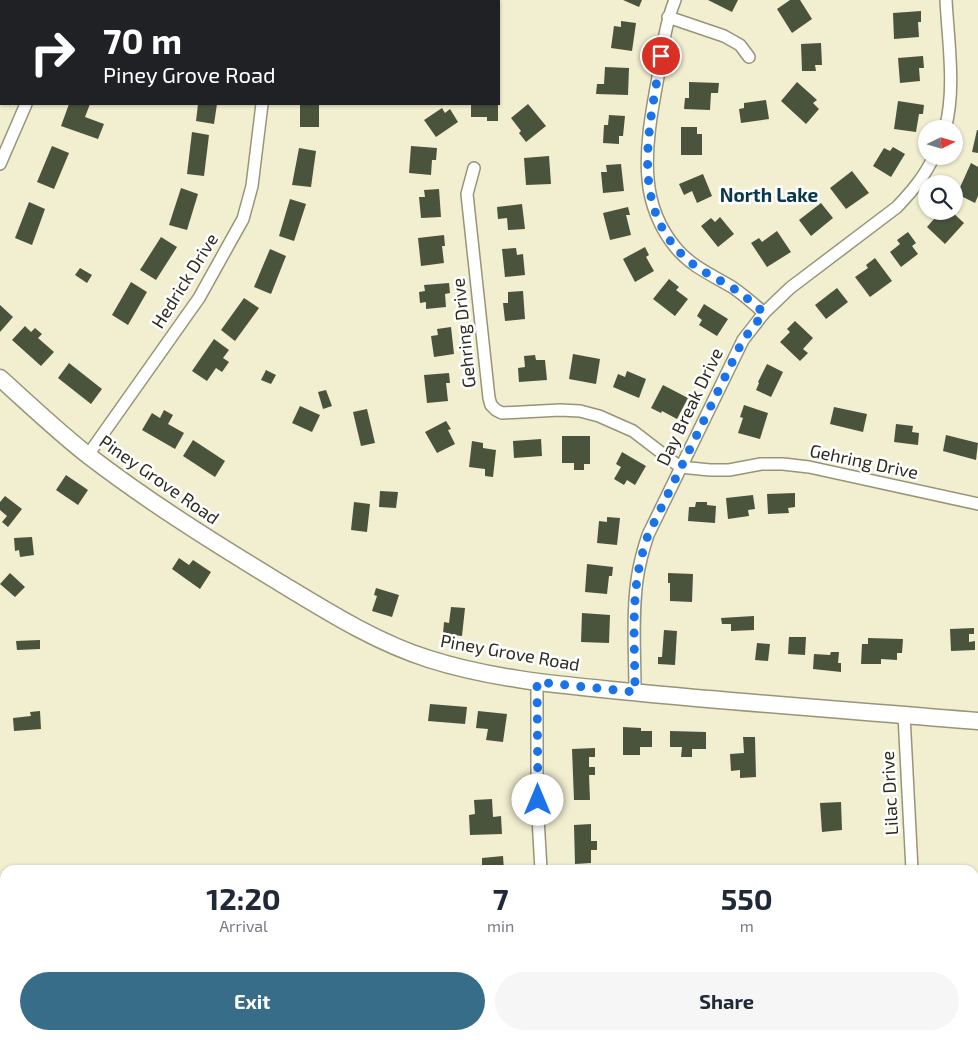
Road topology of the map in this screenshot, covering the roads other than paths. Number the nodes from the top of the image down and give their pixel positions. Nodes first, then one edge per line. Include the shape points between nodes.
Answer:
1 (675, 0) edge
2 (946, 0) edge
3 (668, 17) junction
4 (749, 57) dead end
5 (26, 105) edge
6 (262, 105) edge
7 (948, 120) edge
8 (0, 164) edge
9 (929, 165) edge
10 (474, 168) dead end
11 (764, 313) junction
12 (0, 378) edge
13 (88, 455) junction
14 (680, 467) junction
15 (978, 504) edge
16 (537, 682) junction
17 (635, 692) junction
18 (904, 715) junction
19 (978, 721) edge
20 (541, 865) edge
21 (912, 865) edge

1 - 3 street
2 - 7 street via 950,95
3 - 4 street via 724,36 740,45
3 - 11 street via 647,160 651,199 665,233 676,248 689,261 732,287
5 - 8 street
6 - 13 street, Hedrick Drive via 252,186 243,219 200,298
9 - 11 street, Day Break Drive via 897,207 790,288
10 - 14 street, Gehring Drive via 467,194 491,404 502,413 560,410 599,416 633,431
11 - 14 street, Day Break Drive via 743,340
12 - 13 main road, Piney Grove Road
13 - 16 main road, Piney Grove Road via 193,529 359,629 430,659
14 - 15 street, Gehring Drive via 719,470 783,464 809,467
14 - 17 street, Day Break Drive via 648,535 640,561 635,613
16 - 17 main road, Piney Grove Road
16 - 20 street
17 - 18 main road, Piney Grove Road
18 - 19 main road, Piney Grove Road
18 - 21 street, Lilac Drive

